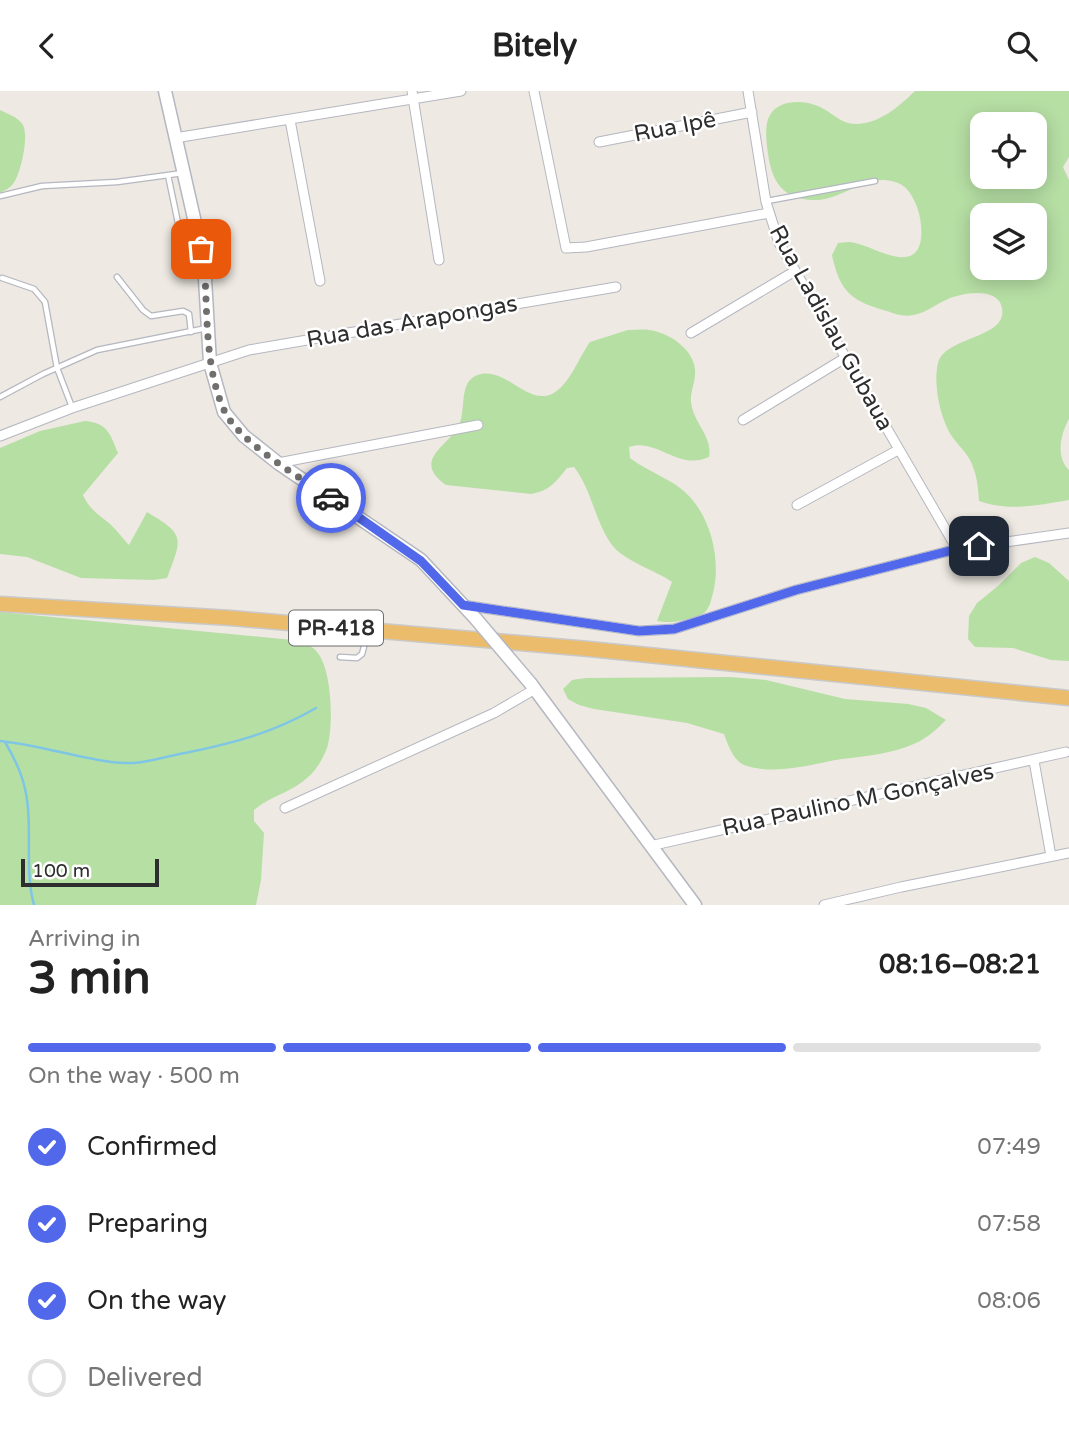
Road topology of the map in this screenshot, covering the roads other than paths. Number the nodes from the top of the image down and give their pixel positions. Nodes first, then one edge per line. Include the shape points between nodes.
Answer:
1 (165, 91) edge
2 (461, 91) edge
3 (534, 91) edge
4 (748, 91) edge
5 (413, 95) edge
6 (752, 112) junction
7 (290, 120) junction
8 (175, 138) junction
9 (599, 142) dead end
10 (184, 173) junction
11 (168, 175) junction
12 (875, 181) dead end
13 (0, 196) edge
14 (766, 202) junction
15 (769, 213) junction
16 (201, 249) junction
17 (439, 260) dead end
18 (795, 271) junction
19 (117, 277) dead end
20 (2, 278) dead end
21 (320, 281) dead end
22 (616, 287) dead end
23 (208, 328) junction
24 (191, 332) junction
25 (691, 333) dead end
26 (845, 358) junction
27 (210, 363) junction
28 (57, 368) junction
29 (0, 397) edge
30 (72, 408) junction
31 (743, 419) dead end
32 (478, 425) dead end
33 (0, 436) edge
34 (898, 450) junction
35 (278, 463) junction
36 (797, 505) dead end
37 (1069, 533) edge
38 (957, 549) junction
39 (0, 604) edge
40 (463, 605) junction
41 (368, 631) junction
42 (340, 657) dead end
43 (533, 687) junction
44 (1069, 698) edge
45 (1066, 752) dead end
46 (1034, 761) junction
47 (285, 808) dead end
48 (650, 846) junction
49 (1069, 853) edge
50 (1051, 856) junction
51 (695, 905) edge
52 (824, 905) edge

1 - 8 main road
2 - 5 street
3 - 15 street via 566,248
4 - 6 street, Rua Ladislau Gubaua
5 - 7 street
5 - 17 street
6 - 9 street, Rua Ipê
6 - 14 street, Rua Ladislau Gubaua
7 - 8 street
7 - 21 street
8 - 10 main road
10 - 11 lane
10 - 16 main road
11 - 13 lane via 42,186
11 - 16 lane via 182,243 190,251
12 - 14 lane
14 - 15 street, Rua Ladislau Gubaua
15 - 18 street, Rua Ladislau Gubaua
16 - 23 main road
18 - 25 street
18 - 26 street, Rua Ladislau Gubaua
19 - 24 lane via 151,316 189,314
20 - 28 lane via 34,289 45,302
22 - 27 street, Rua das Arapongas via 249,350
23 - 24 lane
23 - 27 main road
24 - 28 lane via 97,350
26 - 31 street
26 - 34 street, Rua Ladislau Gubaua
27 - 30 street, Rua das Arapongas
27 - 35 main road via 224,412 244,436
28 - 29 lane
28 - 30 lane
30 - 33 street, Rua das Arapongas
32 - 35 street
34 - 36 street
34 - 38 street, Rua Ladislau Gubaua
35 - 40 main road via 421,561
37 - 38 street
38 - 40 street via 796,590 674,629 639,631
39 - 41 highway, PR-418
40 - 43 main road, bridge
41 - 42 lane via 362,654
41 - 44 highway, PR-418
43 - 47 street via 494,713
43 - 48 main road
45 - 46 street, Rua Paulino M Gonçalves
46 - 48 street, Rua Paulino M Gonçalves
46 - 50 street
48 - 51 main road
49 - 50 street
50 - 52 street

